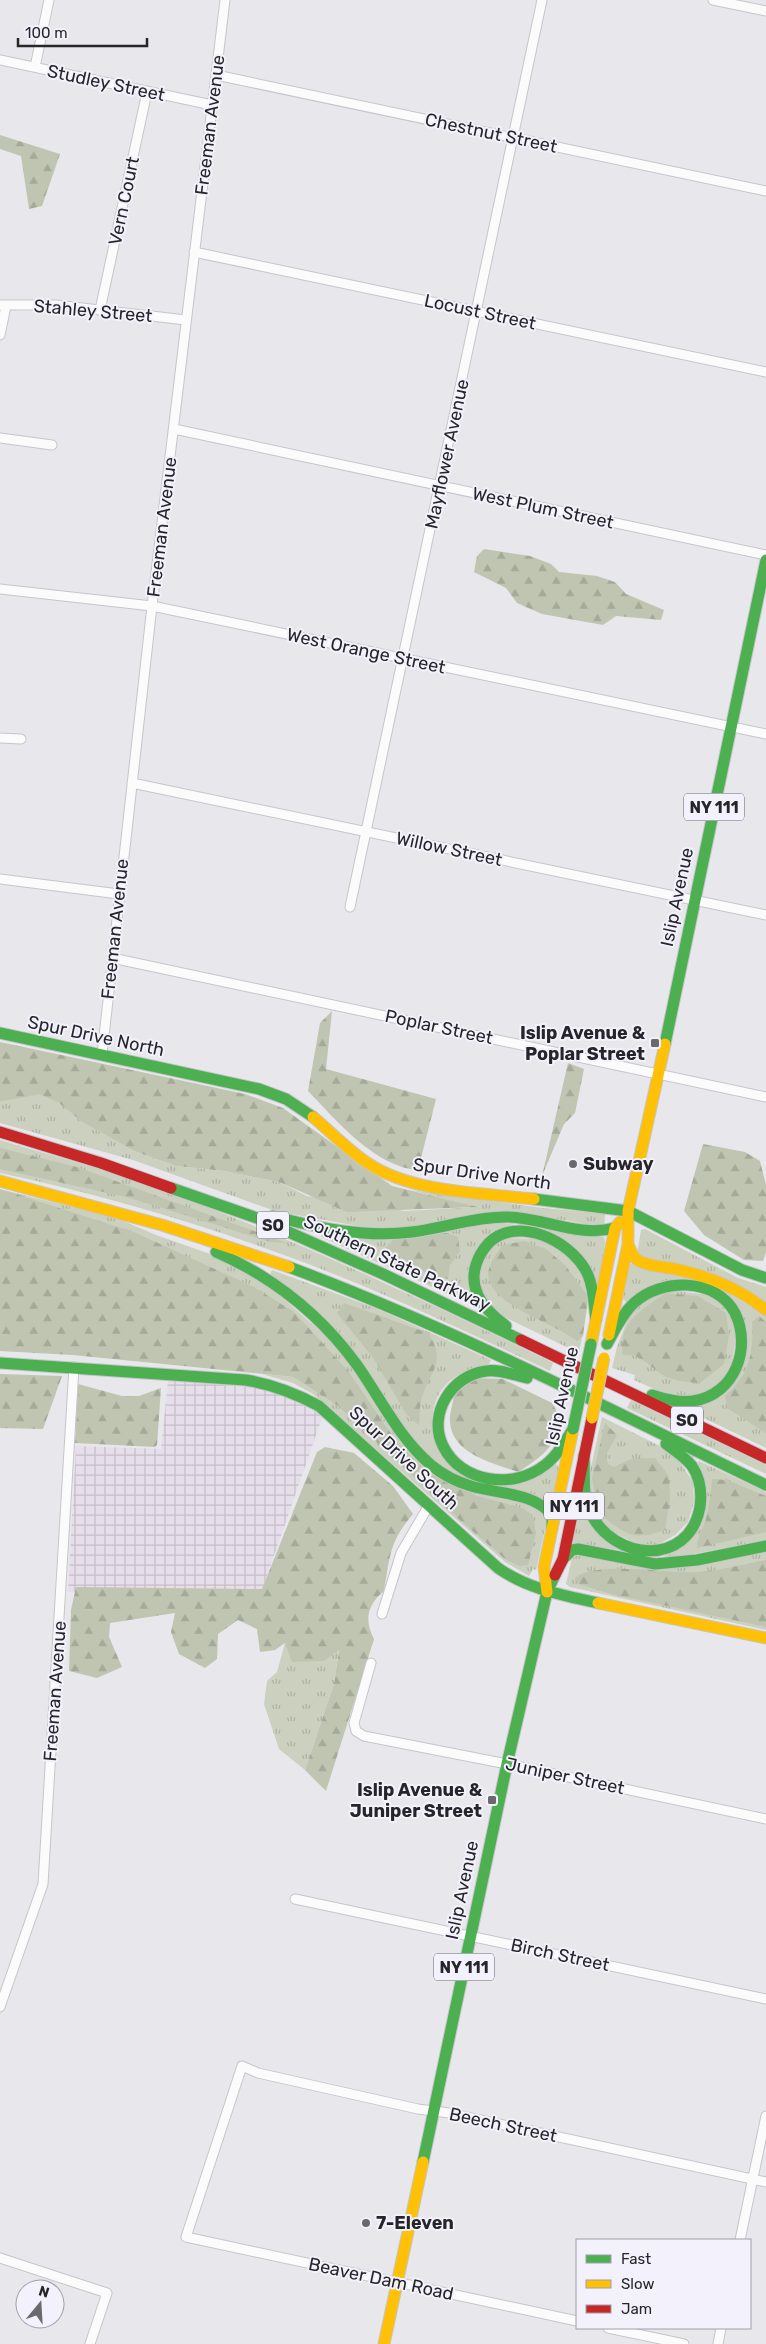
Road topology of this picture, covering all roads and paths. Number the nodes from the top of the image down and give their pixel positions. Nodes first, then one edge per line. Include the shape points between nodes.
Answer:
1 (49, 0) edge
2 (225, 0) edge
3 (542, 0) edge
4 (713, 0) edge
5 (766, 11) edge
6 (0, 60) edge
7 (34, 67) junction
8 (216, 75) junction
9 (148, 92) junction
10 (212, 105) junction
11 (513, 138) junction
12 (766, 191) edge
13 (194, 252) junction
14 (3, 305) edge
15 (100, 310) junction
16 (477, 311) junction
17 (186, 320) junction
18 (0, 334) edge
19 (766, 372) edge
20 (174, 429) junction
21 (0, 438) edge
22 (52, 445) dead end
23 (440, 486) junction
24 (766, 555) edge
25 (766, 560) edge
26 (0, 589) edge
27 (152, 606) junction
28 (403, 658) junction
29 (730, 728) junction
30 (766, 734) edge
31 (0, 738) edge
32 (21, 739) dead end
33 (132, 783) junction
34 (368, 831) junction
35 (0, 879) edge
36 (119, 894) junction
37 (694, 900) junction
38 (350, 907) dead end
39 (766, 916) edge
40 (112, 958) junction
41 (0, 1033) edge
42 (102, 1054) junction
43 (658, 1074) junction
44 (766, 1097) edge
45 (0, 1132) edge
46 (0, 1181) edge
47 (188, 1192) junction
48 (112, 1210) junction
49 (628, 1211) junction
50 (615, 1228) junction
51 (628, 1244) junction
52 (766, 1278) edge
53 (766, 1310) edge
54 (596, 1320) junction
55 (607, 1344) junction
56 (534, 1347) junction
57 (0, 1363) edge
58 (74, 1367) junction
59 (608, 1382) junction
60 (566, 1389) junction
61 (635, 1423) junction
62 (573, 1429) junction
63 (584, 1455) junction
64 (766, 1458) edge
65 (766, 1485) edge
66 (429, 1505) junction
67 (552, 1528) junction
68 (766, 1546) edge
69 (563, 1559) junction
70 (547, 1592) junction
71 (382, 1614) dead end
72 (766, 1638) edge
73 (372, 1663) dead end
74 (508, 1764) junction
75 (766, 1819) edge
76 (295, 1899) dead end
77 (470, 1936) junction
78 (766, 1999) edge
79 (0, 2007) edge
80 (433, 2110) junction
81 (766, 2116) edge
82 (752, 2180) junction
83 (766, 2182) edge
84 (186, 2237) joint
85 (740, 2239) edge
86 (0, 2258) edge
87 (397, 2282) junction
88 (576, 2321) edge
89 (613, 2329) edge
90 (721, 2329) edge
91 (90, 2344) edge
92 (384, 2344) edge
93 (684, 2344) edge
94 (718, 2344) edge

1 - 7 street
2 - 8 street, Freeman Avenue
3 - 11 street, Mayflower Avenue
4 - 5 street
6 - 7 street, Studley Street
7 - 9 street, Studley Street
8 - 10 street, Freeman Avenue
8 - 11 street, Chestnut Street
9 - 10 street, Studley Street
9 - 15 street, Vern Court
10 - 13 street, Freeman Avenue
11 - 12 street, Chestnut Street
11 - 16 street, Mayflower Avenue
13 - 16 street, Locust Street
13 - 17 street, Freeman Avenue
14 - 15 street, Stahley Street via 56,305
14 - 18 street
15 - 17 street, Stahley Street
16 - 19 street, Locust Street
16 - 23 street, Mayflower Avenue
17 - 20 street, Freeman Avenue
20 - 23 street, West Plum Street
20 - 27 street, Freeman Avenue
21 - 22 street
23 - 24 street, West Plum Street
23 - 28 street, Mayflower Avenue
25 - 29 main road, Islip Avenue / NY 111
26 - 27 street, West Orange Street
27 - 28 street, West Orange Street
27 - 33 street, Freeman Avenue
28 - 29 street, West Orange Street
28 - 34 street, Mayflower Avenue
29 - 30 street, West Orange Street
29 - 37 main road, Islip Avenue / NY 111
31 - 32 street
33 - 34 street, Willow Street
33 - 36 street, Freeman Avenue
34 - 37 street, Willow Street
34 - 38 street, Mayflower Avenue
35 - 36 street
36 - 40 street, Freeman Avenue
37 - 39 street, Willow Street
37 - 43 main road, Islip Avenue / NY 111
40 - 42 street, Freeman Avenue
40 - 43 street, Poplar Street
41 - 42 main road, Spur Drive North
42 - 49 main road, Spur Drive North via 276,1095 308,1113 369,1164 403,1180
43 - 44 street, Poplar Street
43 - 49 main road, Islip Avenue / NY 111
45 - 47 main road, Southern State Parkway / SO
46 - 48 main road, SO
47 - 50 main road via 294,1222 373,1234 410,1232 506,1217 595,1232
47 - 56 main road, Southern State Parkway / SO via 315,1243
48 - 60 main road, SO via 249,1253 322,1280 478,1346
48 - 67 main road via 224,1255 284,1290 335,1338 397,1427 431,1465 450,1478 475,1488 542,1503 552,1515
49 - 50 main road, Islip Avenue / NY 111
49 - 51 main road, Islip Avenue / NY 111
49 - 52 main road, Spur Drive North via 742,1270
50 - 54 main road, Islip Avenue / NY 111
51 - 53 main road via 632,1255 640,1262 700,1274 729,1284 752,1297
51 - 55 main road, Islip Avenue / NY 111
54 - 56 main road via 588,1273 579,1258 565,1245 548,1236 530,1232 513,1231 498,1236 477,1259 472,1274 474,1288 479,1302 490,1314
54 - 62 main road, Islip Avenue / NY 111, bridge
55 - 59 main road via 638,1298 653,1290 686,1284 704,1287 721,1297 740,1324 742,1341 741,1357 726,1386 696,1401 676,1402
55 - 63 main road, Islip Avenue / NY 111, bridge
56 - 59 main road, Southern State Parkway / SO
57 - 58 main road, Spur Drive South
58 - 66 main road, Spur Drive South via 245,1380 298,1394 334,1418
58 - 79 street, Freeman Avenue via 43,1884
59 - 64 main road, Southern State Parkway / SO
60 - 61 main road, SO
60 - 62 main road via 501,1371 484,1371 457,1383 440,1410 438,1426 450,1458 464,1470 495,1481 512,1480 541,1468 553,1458
61 - 63 main road via 676,1452 698,1476 701,1508 696,1523 674,1546 658,1551 640,1551 624,1547 598,1527 586,1496
61 - 65 main road, SO
62 - 67 main road, Islip Avenue / NY 111
63 - 69 main road, Islip Avenue / NY 111
66 - 70 main road, Spur Drive South via 498,1568 515,1580
66 - 71 street via 401,1553
67 - 70 main road, Islip Avenue / NY 111 via 544,1567
68 - 69 main road via 654,1564 578,1549
69 - 70 main road, Islip Avenue / NY 111
70 - 72 main road, Spur Drive South
70 - 74 main road, Islip Avenue / NY 111
73 - 74 street, Juniper Street via 354,1723 356,1731 364,1736
74 - 75 street, Juniper Street
74 - 77 main road, Islip Avenue / NY 111
76 - 77 street, Birch Street
77 - 78 street, Birch Street
77 - 80 main road, Islip Avenue / NY 111
80 - 82 street, Beech Street
80 - 84 street, Beech Street via 264,2074 242,2066
80 - 87 main road, Islip Avenue / NY 111
81 - 82 street
82 - 83 street, Beech Street
82 - 85 street
84 - 87 street, Beaver Dam Road
86 - 91 street via 107,2293
87 - 88 street, Beaver Dam Road
87 - 92 main road, Islip Avenue / NY 111
89 - 93 street
90 - 94 street

